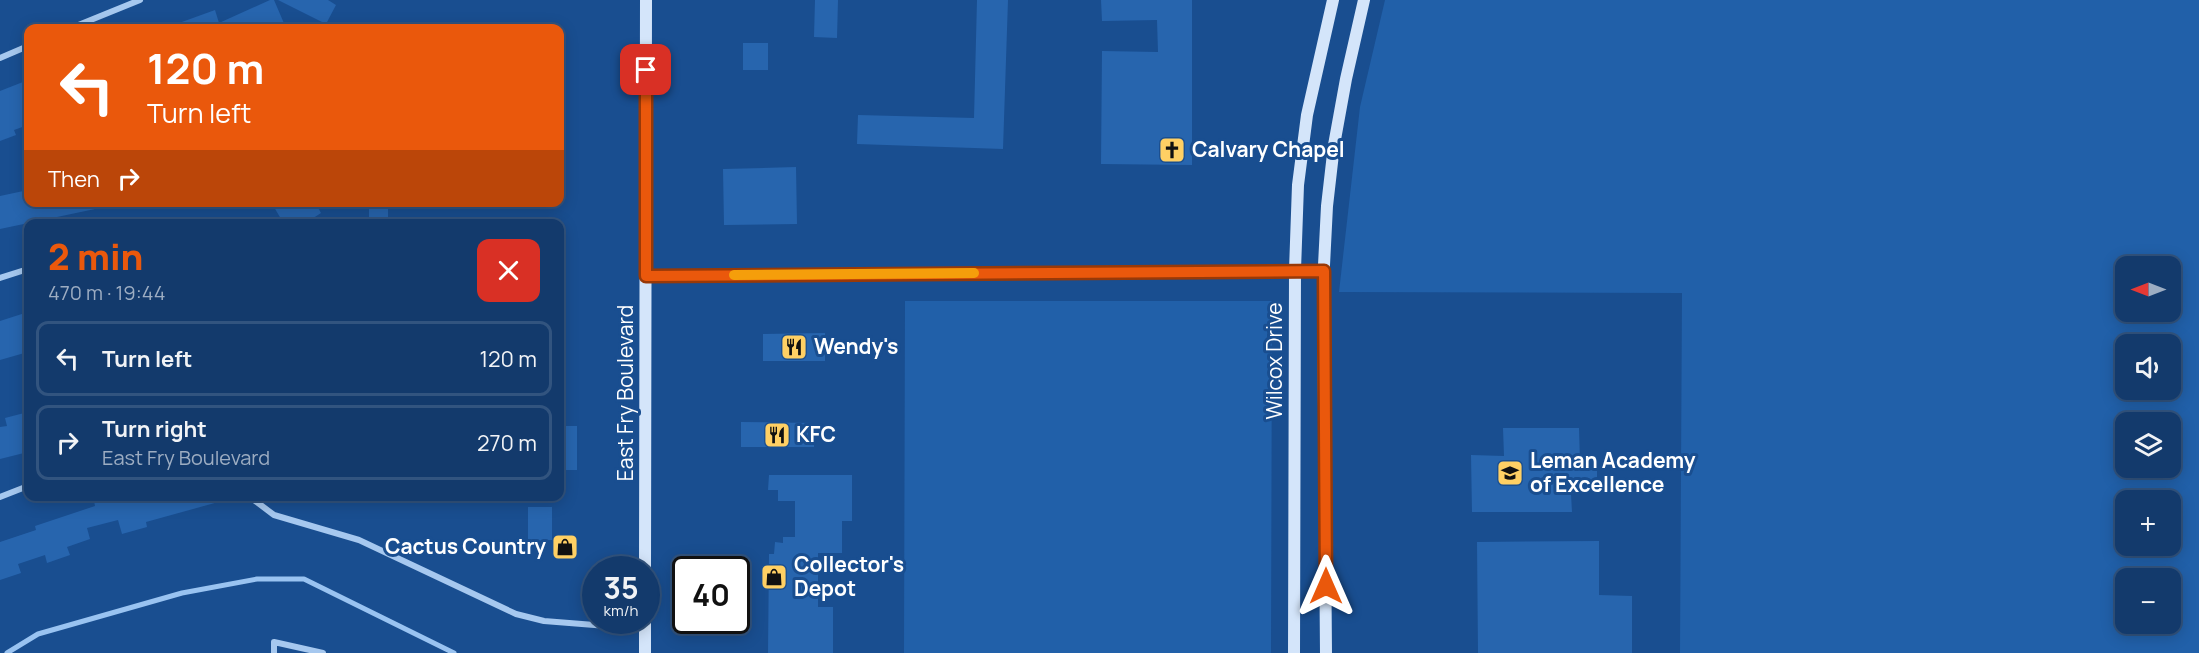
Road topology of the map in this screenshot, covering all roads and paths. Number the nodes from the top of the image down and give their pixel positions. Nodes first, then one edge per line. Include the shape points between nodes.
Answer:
1 (140, 0) edge
2 (646, 0) edge
3 (1333, 0) edge
4 (1364, 0) edge
5 (81, 24) edge
6 (24, 48) edge
7 (0, 58) edge
8 (24, 270) edge
9 (1295, 270) junction
10 (1324, 271) junction
11 (646, 276) junction
12 (0, 278) edge
13 (24, 488) edge
14 (0, 497) edge
15 (256, 501) edge
16 (645, 556) edge
17 (582, 623) edge
18 (645, 634) edge
19 (274, 653) edge
20 (323, 653) edge
21 (645, 653) edge
22 (1294, 653) edge
23 (1326, 653) edge

1 - 5 street
2 - 11 street, East Fry Boulevard
3 - 9 street, Wilcox Drive via 1305,127
4 - 10 street via 1334,145
6 - 7 street
8 - 12 street
9 - 10 street
9 - 11 street
9 - 22 street, Wilcox Drive
10 - 23 street
11 - 16 street, East Fry Boulevard
13 - 14 street
15 - 17 street via 274,515 359,540 516,614 544,621
18 - 21 street
19 - 20 street via 274,642

